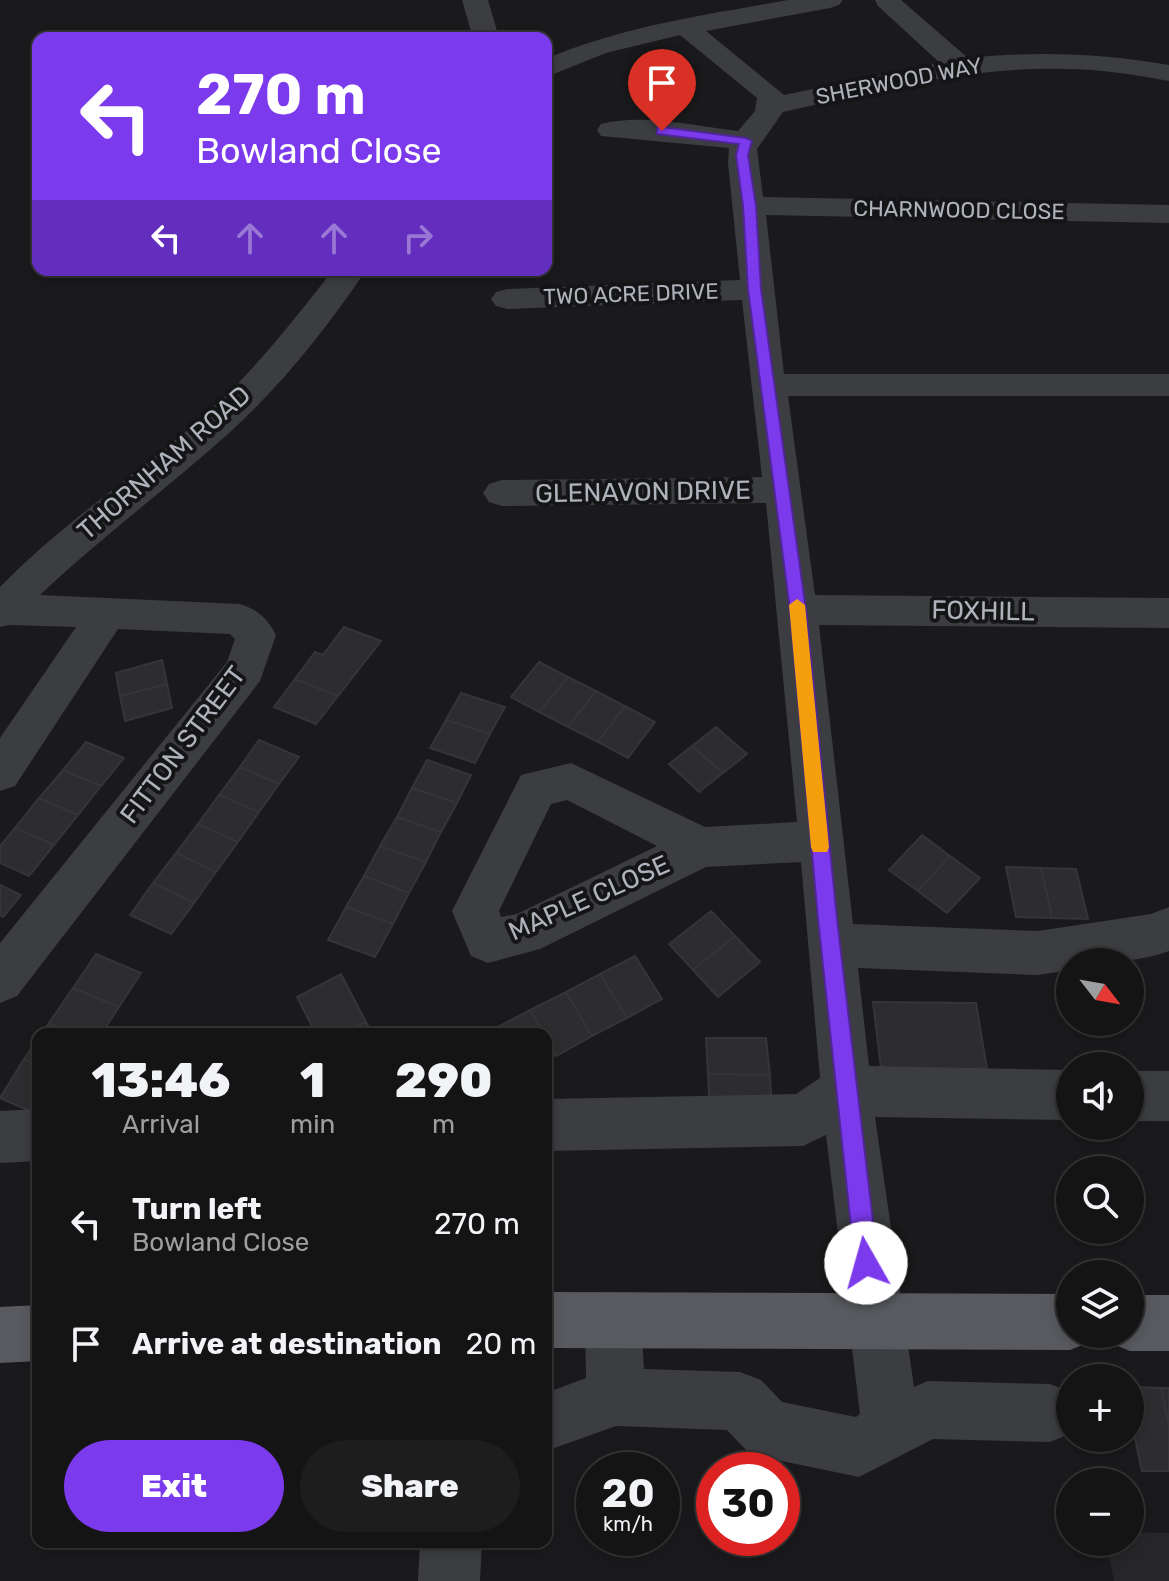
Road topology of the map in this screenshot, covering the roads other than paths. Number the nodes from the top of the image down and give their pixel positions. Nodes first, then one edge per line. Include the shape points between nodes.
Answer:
1 (475, 0) edge
2 (830, 0) edge
3 (887, 1) edge
4 (687, 28) junction
5 (484, 32) edge
6 (1169, 44) edge
7 (959, 65) junction
8 (552, 66) edge
9 (1160, 71) edge
10 (772, 106) junction
11 (611, 130) dead end
12 (746, 141) junction
13 (749, 206) junction
14 (1169, 214) edge
15 (345, 276) edge
16 (755, 289) junction
17 (507, 299) dead end
18 (770, 385) junction
19 (1169, 385) edge
20 (784, 490) junction
21 (502, 493) dead end
22 (1, 610) edge
23 (798, 610) junction
24 (107, 613) junction
25 (1169, 613) edge
26 (0, 773) edge
27 (819, 841) junction
28 (701, 847) junction
29 (1169, 929) edge
30 (830, 945) junction
31 (0, 980) edge
32 (846, 1091) junction
33 (1056, 1095) edge
34 (1144, 1096) edge
35 (1169, 1096) edge
36 (552, 1125) edge
37 (32, 1135) edge
38 (0, 1137) edge
39 (552, 1320) edge
40 (613, 1320) junction
41 (873, 1321) junction
42 (1056, 1322) edge
43 (1144, 1323) edge
44 (1169, 1323) edge
45 (32, 1333) edge
46 (0, 1335) edge
47 (616, 1397) junction
48 (1050, 1413) dead end
49 (552, 1420) edge
50 (892, 1431) junction
51 (451, 1548) edge
52 (449, 1581) edge

1 - 5 street
2 - 4 street
3 - 7 street
4 - 8 street via 597,47
4 - 10 street via 770,95
6 - 9 street
7 - 9 street, SHERWOOD WAY via 1040,58
7 - 10 street, SHERWOOD WAY
10 - 12 street
11 - 12 street
12 - 13 street via 742,155
13 - 14 street, CHARNWOOD CLOSE
13 - 16 street
15 - 22 street, THORNHAM ROAD via 293,344 219,422 43,568
16 - 17 street, TWO ACRE DRIVE
16 - 18 street
18 - 19 street
18 - 20 street
20 - 21 street, GLENAVON DRIVE
20 - 23 street
22 - 24 street, FITTON STREET
23 - 25 street, FOXHILL
23 - 27 street
24 - 26 street
24 - 31 street, FITTON STREET via 240,619 256,635 245,669
27 - 28 street, MAPLE CLOSE
27 - 30 street
28 - 28 street, MAPLE CLOSE via 523,934 488,941 475,911 537,788 571,781
29 - 30 street via 1038,953
30 - 32 street
32 - 33 street
32 - 36 street via 803,1120
32 - 41 street
34 - 35 street
37 - 38 street
39 - 40 main road
40 - 41 main road
40 - 47 street
41 - 42 main road
41 - 50 street
43 - 44 main road
45 - 46 main road
47 - 49 street
47 - 50 street via 740,1401 767,1429 859,1447
48 - 50 street via 928,1410
51 - 52 street

